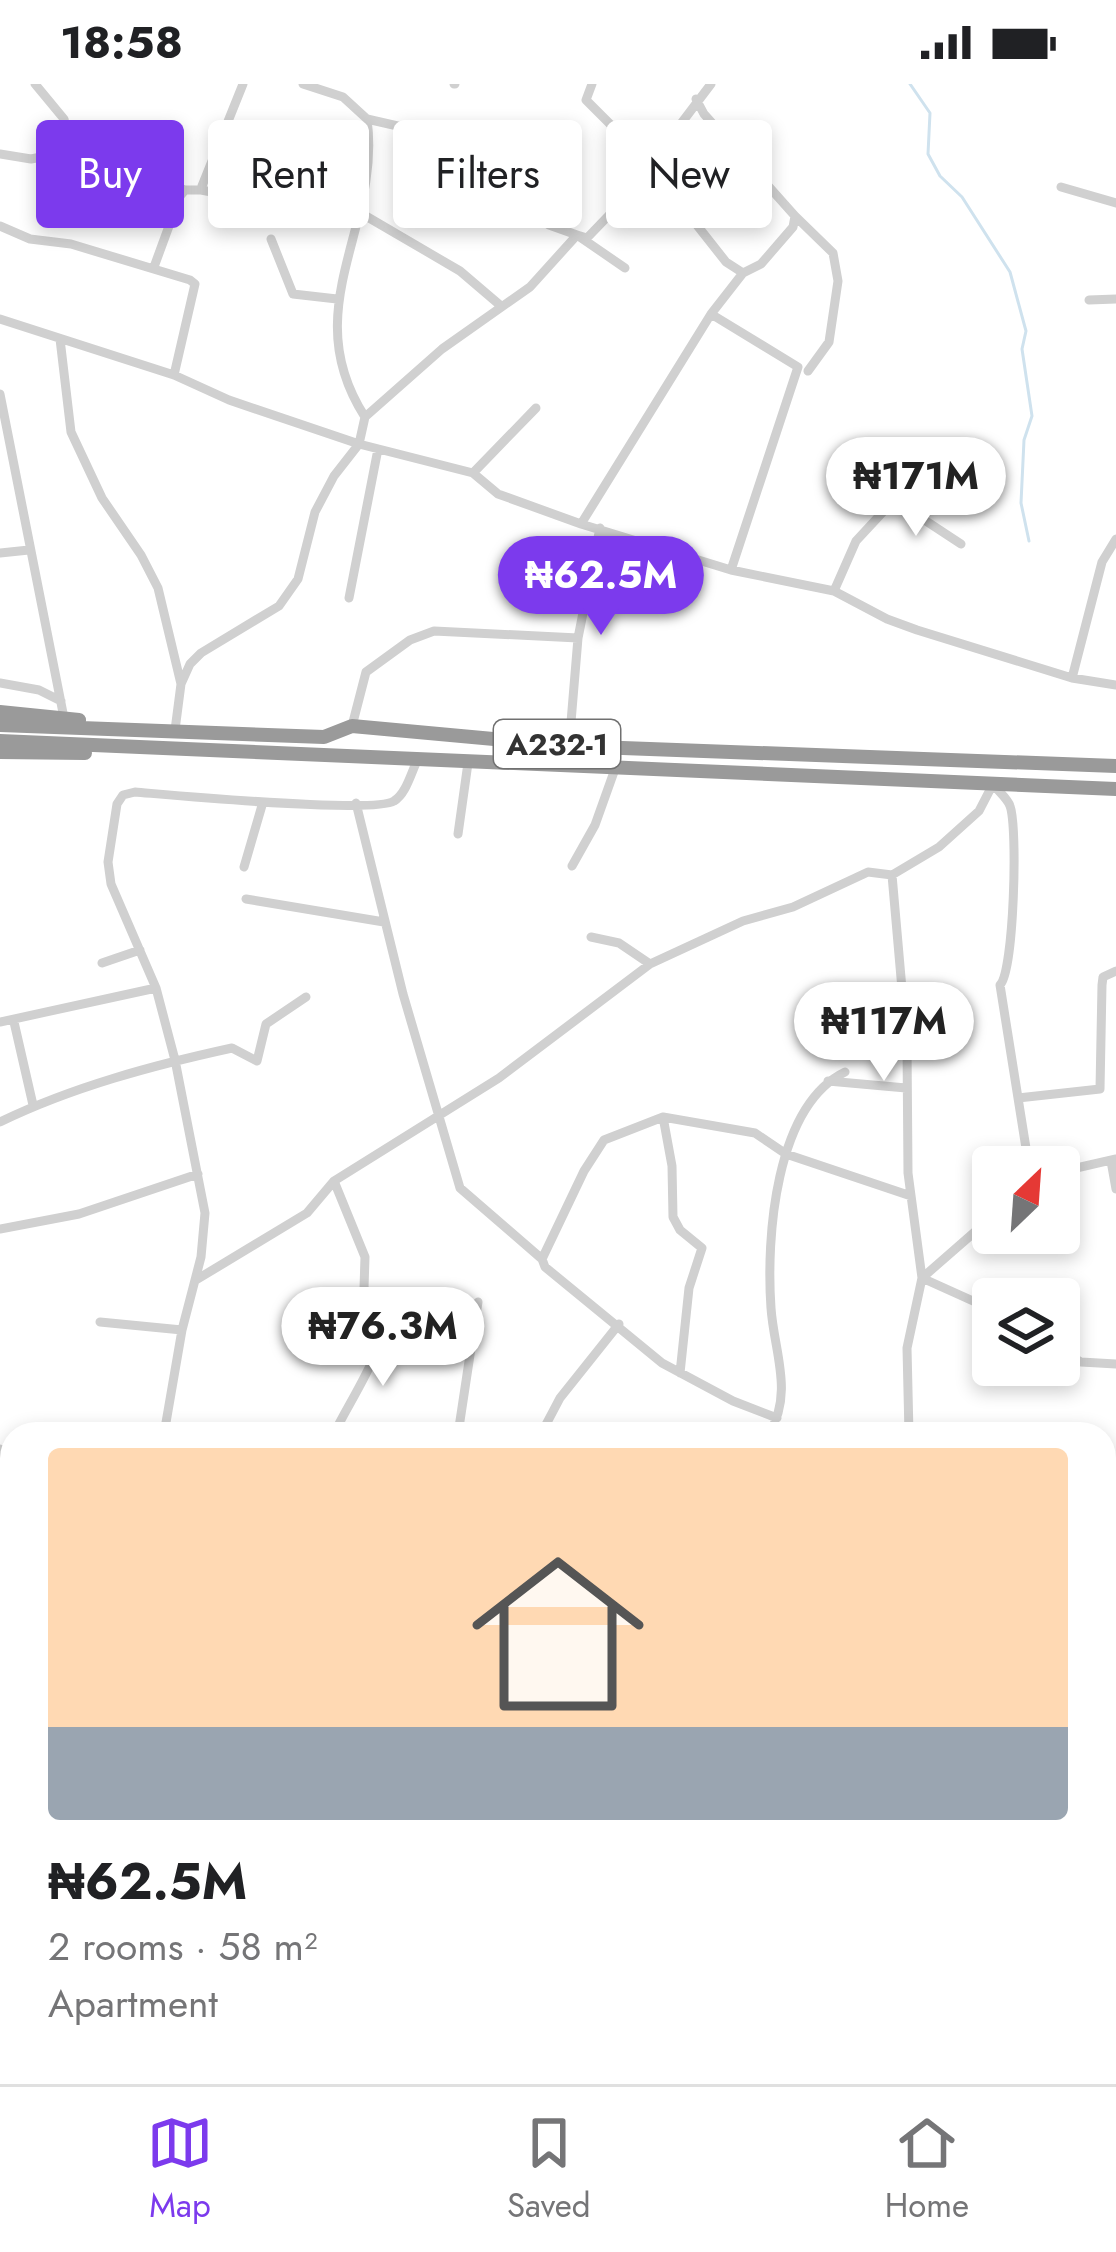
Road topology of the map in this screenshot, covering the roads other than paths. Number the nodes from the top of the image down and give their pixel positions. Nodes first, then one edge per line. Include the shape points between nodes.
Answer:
1 (35, 84) edge
2 (244, 84) edge
3 (302, 84) edge
4 (353, 84) edge
5 (592, 84) edge
6 (711, 84) edge
7 (322, 87) edge
8 (343, 98) junction
9 (696, 99) junction
10 (367, 119) joint
11 (64, 120) edge
12 (606, 120) edge
13 (685, 120) edge
14 (0, 154) edge
15 (36, 158) edge
16 (1061, 187) dead end
17 (185, 190) joint
18 (200, 190) junction
19 (208, 191) edge
20 (1116, 203) edge
21 (795, 216) junction
22 (369, 218) edge
23 (606, 218) edge
24 (0, 226) edge
25 (355, 228) edge
26 (699, 228) edge
27 (578, 235) junction
28 (271, 239) dead end
29 (154, 267) junction
30 (626, 268) dead end
31 (743, 274) junction
32 (337, 299) junction
33 (1116, 299) edge
34 (1089, 300) dead end
35 (501, 306) junction
36 (711, 314) junction
37 (0, 319) edge
38 (61, 339) junction
39 (808, 371) dead end
40 (174, 375) junction
41 (0, 394) edge
42 (536, 408) dead end
43 (365, 417) junction
44 (358, 444) junction
45 (378, 449) junction
46 (923, 452) dead end
47 (473, 473) junction
48 (894, 500) junction
49 (581, 524) junction
50 (600, 528) junction
51 (1116, 538) edge
52 (962, 544) dead end
53 (29, 550) junction
54 (0, 553) edge
55 (731, 570) junction
56 (834, 591) junction
57 (349, 598) dead end
58 (578, 638) junction
59 (1072, 678) junction
60 (0, 683) edge
61 (181, 684) junction
62 (1116, 685) edge
63 (61, 700) junction
64 (0, 712) edge
65 (64, 718) junction
66 (0, 725) edge
67 (352, 726) junction
68 (180, 730) junction
69 (0, 741) edge
70 (569, 746) junction
71 (0, 752) edge
72 (186, 752) junction
73 (417, 760) junction
74 (468, 763) junction
75 (1116, 766) edge
76 (615, 769) junction
77 (993, 784) junction
78 (1116, 789) edge
79 (263, 802) junction
80 (356, 803) junction
81 (458, 834) dead end
82 (572, 866) dead end
83 (244, 867) dead end
84 (868, 872) junction
85 (892, 875) junction
86 (895, 893) junction
87 (246, 899) dead end
88 (384, 922) junction
89 (591, 937) dead end
90 (140, 950) junction
91 (102, 963) dead end
92 (650, 964) junction
93 (1116, 971) edge
94 (156, 988) junction
95 (307, 997) dead end
96 (0, 1022) edge
97 (14, 1022) junction
98 (175, 1060) junction
99 (845, 1072) dead end
100 (826, 1081) junction
101 (906, 1088) junction
102 (1018, 1098) junction
103 (33, 1106) junction
104 (663, 1118) junction
105 (438, 1119) junction
106 (0, 1122) edge
107 (1026, 1146) edge
108 (786, 1154) junction
109 (1113, 1160) edge
110 (1080, 1167) edge
111 (198, 1174) junction
112 (334, 1181) junction
113 (1116, 1190) edge
114 (911, 1196) junction
115 (0, 1229) edge
116 (972, 1234) edge
117 (542, 1259) junction
118 (922, 1278) junction
119 (196, 1280) junction
120 (972, 1298) edge
121 (478, 1302) dead end
122 (100, 1322) dead end
123 (619, 1324) junction
124 (182, 1330) junction
125 (1080, 1361) edge
126 (1116, 1364) edge
127 (680, 1372) junction
128 (777, 1418) junction
129 (166, 1422) edge
130 (340, 1422) edge
131 (460, 1422) edge
132 (547, 1422) edge
133 (775, 1422) edge
134 (909, 1422) edge

1 - 11 street
2 - 18 street
3 - 7 street
4 - 8 street
5 - 12 street via 586,100
6 - 9 street
7 - 8 street
8 - 10 street
9 - 13 street
9 - 21 street
10 - 27 street via 402,127 549,225
14 - 15 street
16 - 20 street
17 - 18 street
17 - 29 street
18 - 19 street
21 - 31 street via 761,264
21 - 39 street via 833,253 838,281 830,342
22 - 35 street
23 - 27 street via 587,238
24 - 29 street
25 - 32 street
26 - 31 street
27 - 30 street
27 - 35 street
28 - 32 street via 293,294
29 - 40 street via 194,284
31 - 36 street
32 - 43 street via 337,346
33 - 34 street
35 - 43 street
36 - 49 street
36 - 55 street via 798,367
37 - 38 street
38 - 40 street
38 - 61 street via 71,432 158,588
40 - 44 street
41 - 53 street
42 - 47 street
43 - 44 street
44 - 45 street
44 - 61 street via 315,512 298,579 279,606 201,653
45 - 47 street
45 - 57 street
46 - 48 street
47 - 49 street via 498,494
48 - 52 street
48 - 56 street via 856,541
49 - 50 street
50 - 55 street
50 - 58 street
51 - 59 street via 1102,562
53 - 54 street
53 - 63 street
55 - 56 street
56 - 59 street via 886,619
58 - 67 street via 434,631 410,640 366,672
58 - 70 street
59 - 62 street
60 - 63 street
61 - 68 street
63 - 65 street
64 - 65 highway
65 - 68 highway
66 - 68 highway, A232-1
67 - 68 highway, A232-1 via 324,737
67 - 70 highway, A232-1
69 - 72 highway, A232-1
70 - 75 highway, A232-1
71 - 72 highway
72 - 73 highway, A232-1
73 - 74 highway, A232-1
73 - 80 street via 396,800
74 - 76 highway, A232-1
74 - 81 street
76 - 77 highway, A232-1
76 - 82 street
77 - 78 highway, A232-1
77 - 85 street via 966,823
77 - 102 street via 1011,807 1013,925 1000,986
79 - 80 street
79 - 83 street
79 - 90 street via 122,795 107,862 114,898
80 - 88 street
84 - 85 street
84 - 86 street
84 - 92 street
85 - 86 street
86 - 101 street
87 - 88 street
88 - 105 street
89 - 92 street
90 - 91 street
90 - 94 street
92 - 105 street
93 - 102 street via 1103,977 1100,1089
94 - 97 street
94 - 98 street
95 - 98 street via 266,1024 257,1061 232,1048
96 - 97 street
97 - 103 street
98 - 103 street
98 - 111 street
99 - 100 street
100 - 101 street
100 - 108 street via 792,1130
101 - 114 street
102 - 107 street
103 - 106 street
104 - 108 street via 755,1133
104 - 117 street via 604,1140
104 - 127 street via 673,1217 702,1247
105 - 112 street
105 - 117 street via 460,1187
108 - 114 street
108 - 128 street via 771,1258 784,1378
109 - 110 street
109 - 113 street
111 - 115 street via 79,1214
111 - 119 street via 205,1213
112 - 119 street via 307,1213
112 - 130 street via 364,1258 362,1281 385,1314
114 - 118 street
116 - 118 street
117 - 123 street
118 - 120 street
118 - 134 street via 907,1348
119 - 124 street
121 - 131 street
122 - 124 street
123 - 127 street
123 - 132 street
124 - 129 street
125 - 126 street
127 - 128 street
128 - 133 street

